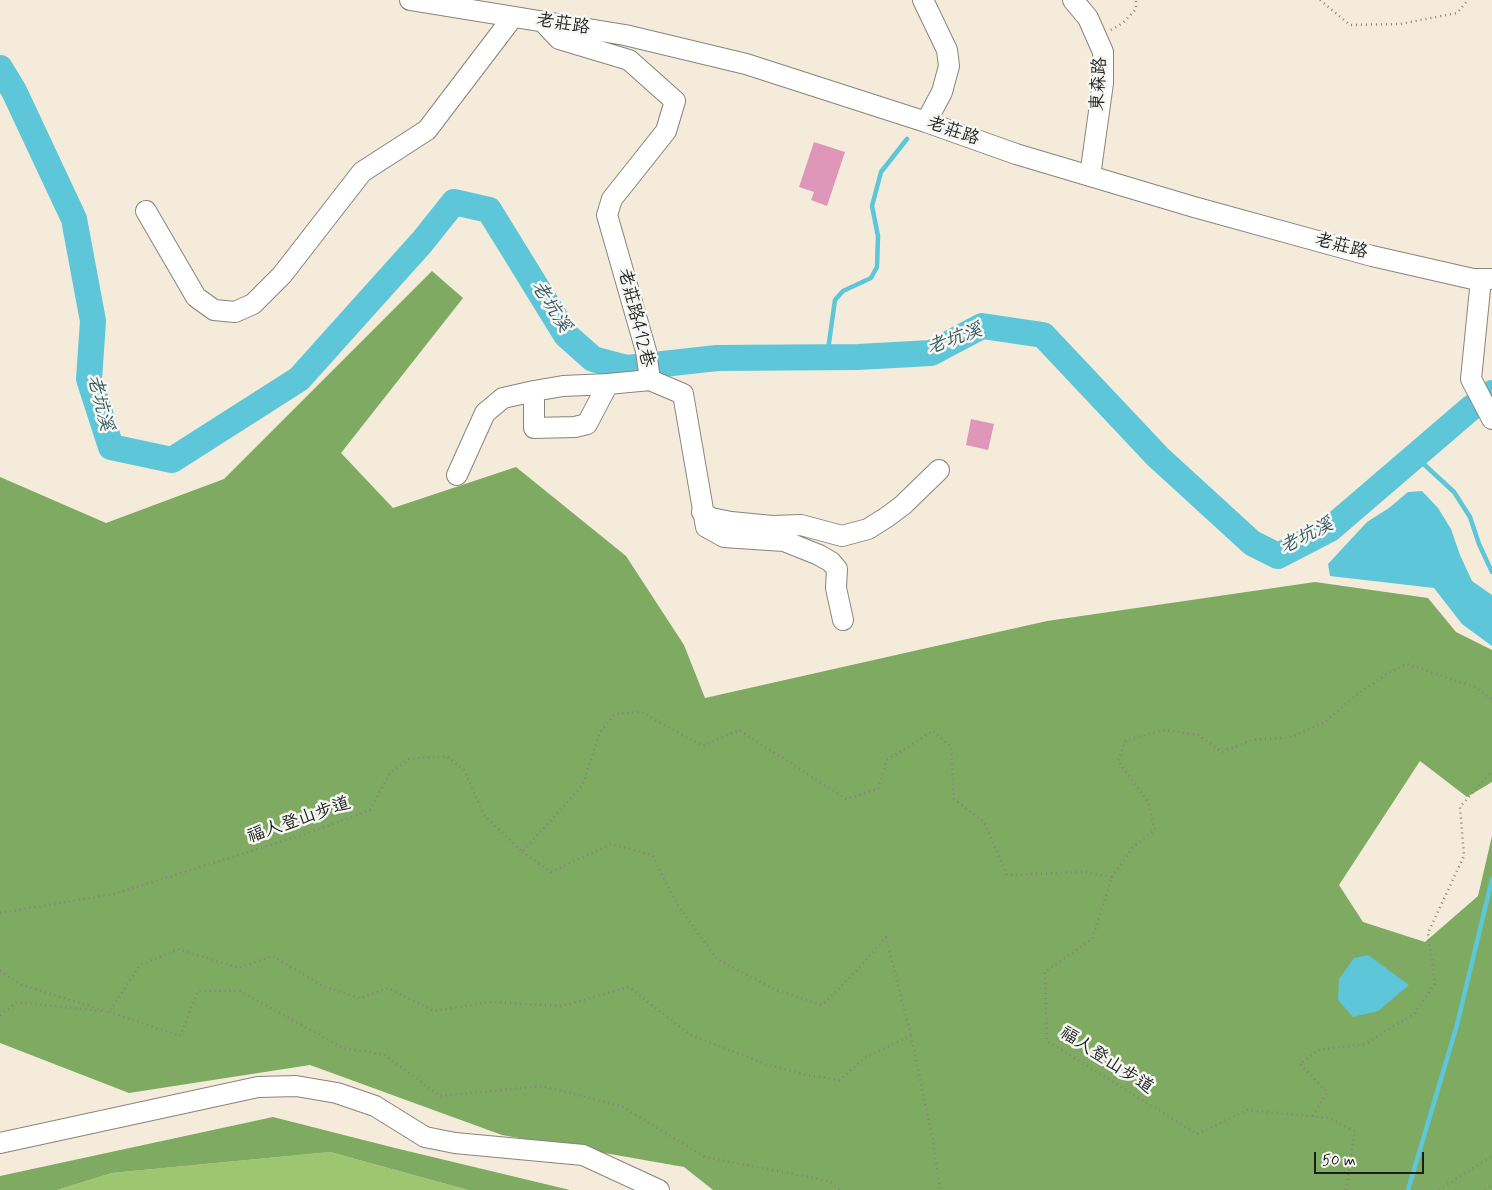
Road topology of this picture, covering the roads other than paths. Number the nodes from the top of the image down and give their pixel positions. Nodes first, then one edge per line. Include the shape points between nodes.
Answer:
1 (410, 0) edge
2 (923, 0) edge
3 (1073, 0) edge
4 (513, 17) junction
5 (543, 22) junction
6 (926, 122) junction
7 (1090, 176) junction
8 (146, 211) dead end
9 (1487, 279) edge
10 (650, 380) junction
11 (608, 384) junction
12 (534, 391) junction
13 (1490, 416) edge
14 (939, 470) dead end
15 (457, 475) dead end
16 (702, 512) junction
17 (843, 620) dead end
18 (0, 1143) edge
19 (659, 1190) edge

1 - 4 street, 老莊路
2 - 6 street via 947,50 949,66 942,92
3 - 7 street, 東森路 via 1088,18 1103,52 1103,83
4 - 5 street, 老莊路
4 - 8 street via 427,130 362,172 282,275 253,304 235,312 214,310 196,297
5 - 6 street, 老莊路 via 625,35 746,64
5 - 10 street, 老莊路412巷 via 559,39 629,60 675,101 666,131 612,199 607,215 646,351
6 - 7 street, 老莊路
7 - 9 street, 老莊路 via 1372,256
9 - 13 street via 1471,379
10 - 11 street
10 - 16 street, 老莊路412巷 via 683,394
11 - 12 street
11 - 12 street via 587,424 575,427 534,428
12 - 15 street via 503,398 485,413
14 - 16 street via 887,517 868,529 849,535 831,534 801,525 731,522 711,518
16 - 17 street, 老莊路412巷 via 706,528 724,537 784,541 831,562 837,570 836,588
18 - 19 street via 258,1087 296,1086 337,1093 375,1106 425,1137 455,1143 583,1155

